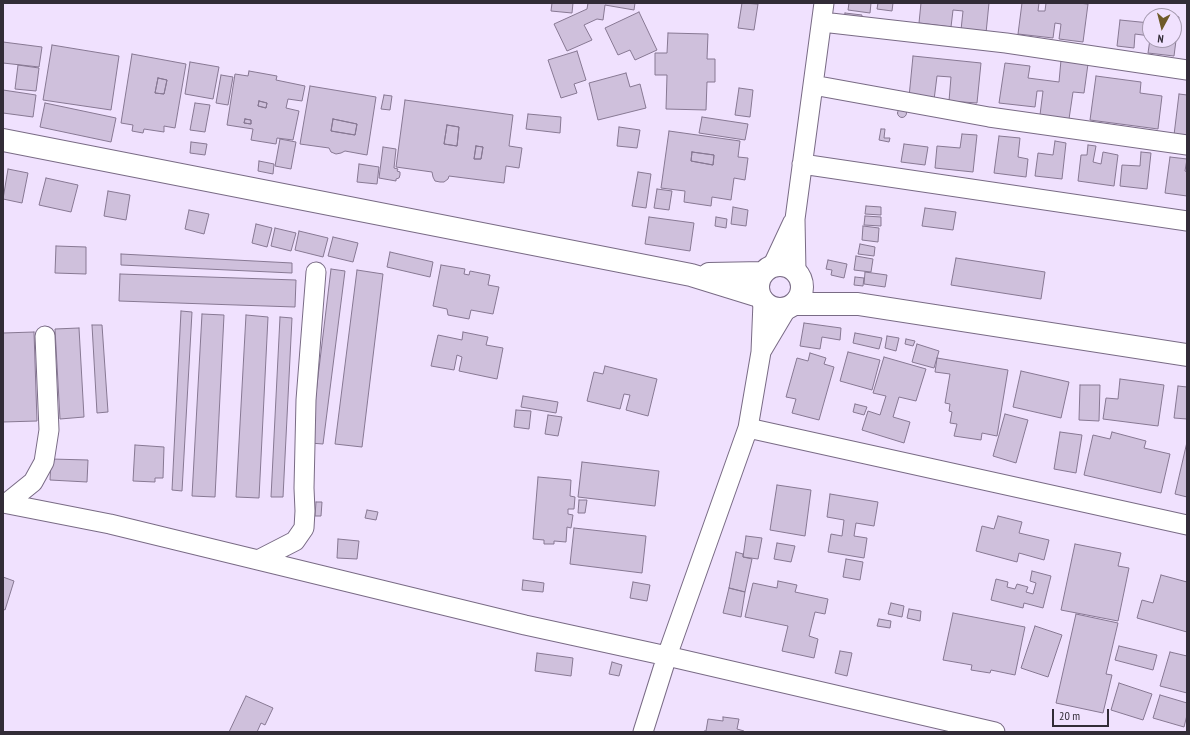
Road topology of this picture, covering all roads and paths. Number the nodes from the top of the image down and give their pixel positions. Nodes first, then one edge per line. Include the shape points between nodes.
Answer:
1 (824, 3) edge
2 (822, 22) junction
3 (1187, 70) edge
4 (813, 85) junction
5 (3, 140) edge
6 (1187, 145) edge
7 (802, 164) junction
8 (795, 219) junction
9 (1187, 221) edge
10 (768, 270) junction
11 (316, 272) dead end
12 (691, 275) junction
13 (798, 276) junction
14 (761, 299) junction
15 (858, 304) junction
16 (790, 306) junction
17 (45, 336) dead end
18 (761, 352) junction
19 (1187, 355) edge
20 (748, 428) junction
21 (5, 503) edge
22 (1187, 525) edge
23 (258, 560) junction
24 (667, 656) junction
25 (644, 732) edge
26 (995, 732) edge

1 - 2 street
2 - 3 street via 1006,43
2 - 4 street
4 - 6 street via 989,117
4 - 7 street
5 - 12 street
7 - 8 street
7 - 9 street
8 - 10 street
8 - 13 street
10 - 12 street
10 - 13 street via 780,265 789,267
10 - 14 street via 758,284
11 - 23 street via 306,400 304,528 295,541
12 - 14 street
13 - 15 street
13 - 16 street via 802,286 801,292
14 - 16 street via 770,307 778,309
14 - 18 street
15 - 16 street
15 - 19 street
16 - 18 street
17 - 21 street via 48,430 44,462 33,482
18 - 20 street
20 - 22 street
20 - 24 street
21 - 23 street via 110,524
23 - 24 street via 525,625
24 - 25 street
24 - 26 street

